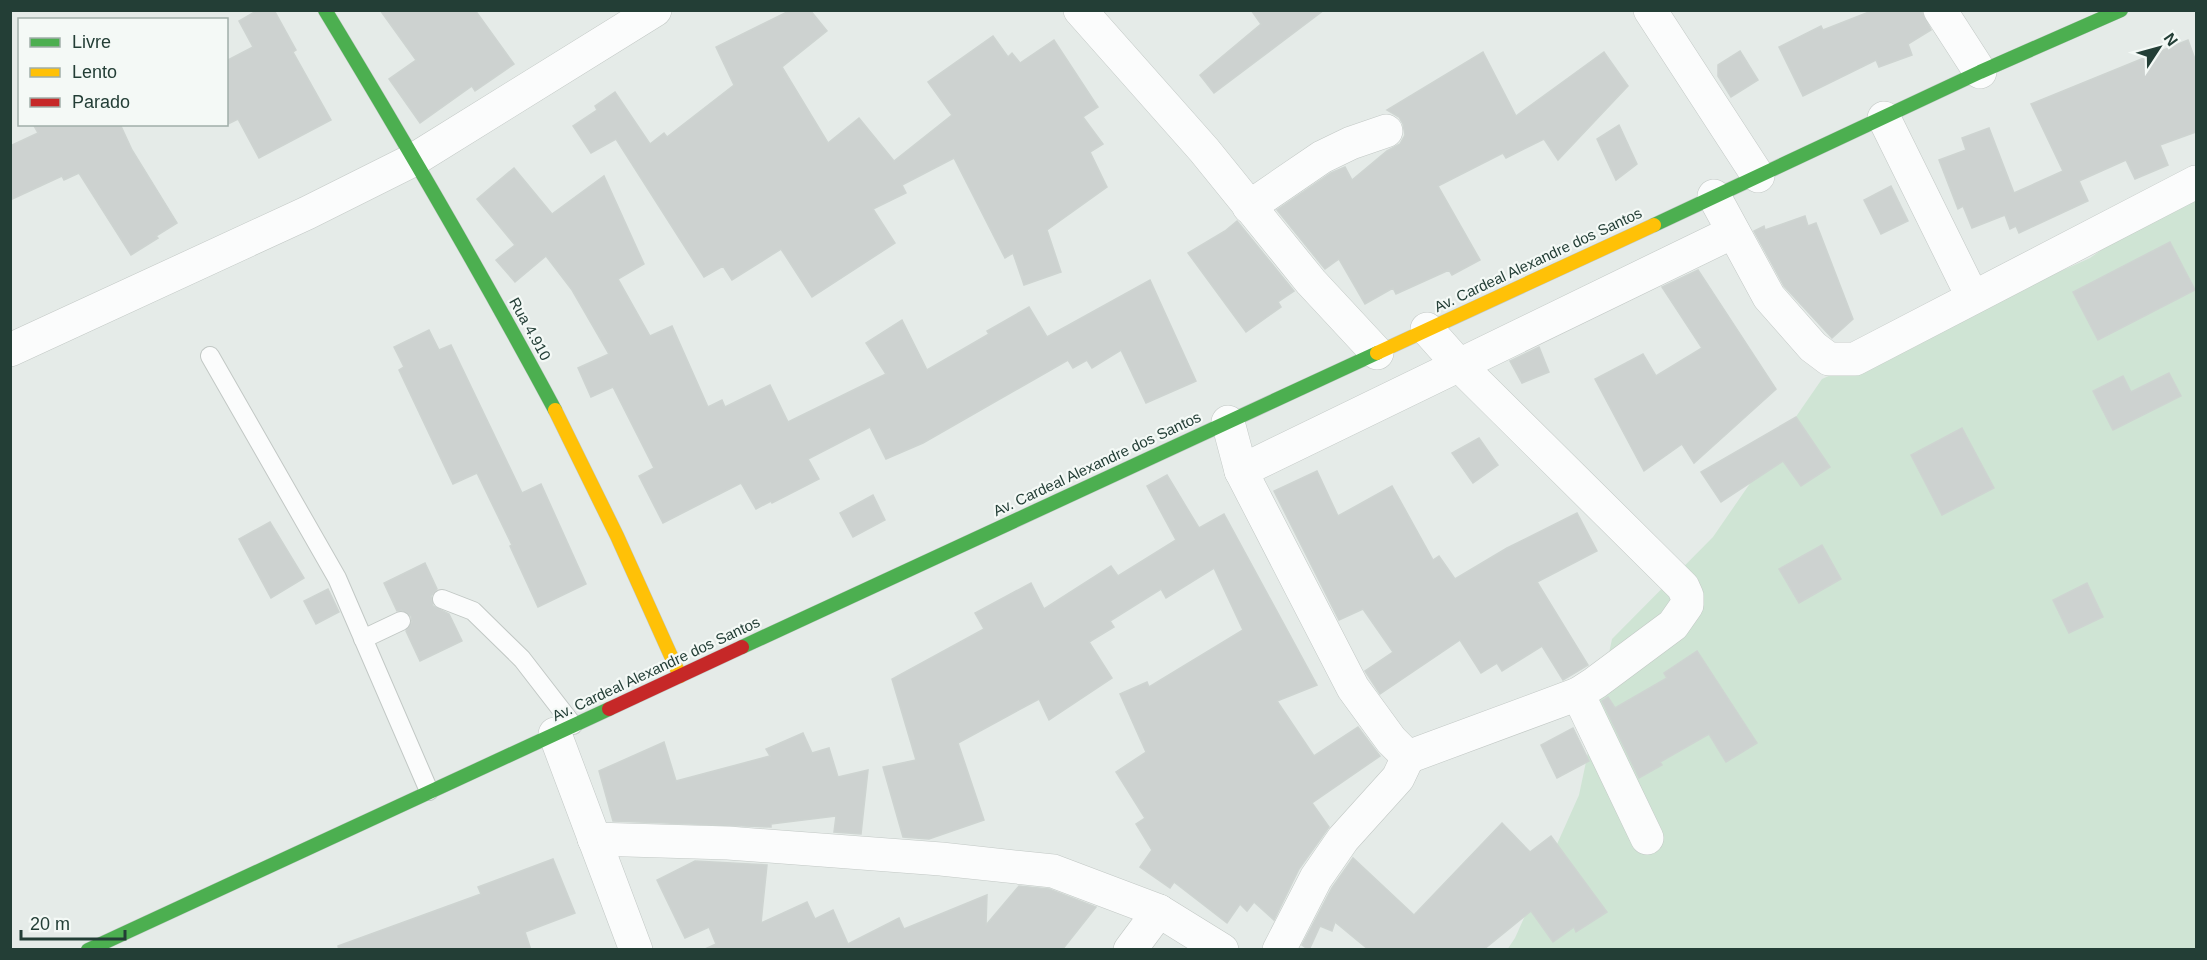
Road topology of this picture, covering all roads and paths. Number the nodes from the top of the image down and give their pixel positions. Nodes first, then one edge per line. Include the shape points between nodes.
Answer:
1 (326, 10) edge
2 (655, 10) edge
3 (1080, 10) edge
4 (1650, 10) edge
5 (1940, 10) edge
6 (2121, 10) edge
7 (2084, 19) edge
8 (1980, 72) junction
9 (1884, 118) junction
10 (1386, 131) dead end
11 (415, 159) junction
12 (1758, 176) junction
13 (2196, 182) edge
14 (1714, 196) junction
15 (1249, 207) junction
16 (1733, 232) junction
17 (1972, 297) junction
18 (1427, 329) junction
19 (10, 350) edge
20 (1377, 353) junction
21 (210, 356) dead end
22 (1459, 365) junction
23 (1228, 422) junction
24 (1241, 471) junction
25 (442, 600) dead end
26 (401, 621) dead end
27 (363, 639) junction
28 (680, 676) junction
29 (1578, 694) junction
30 (564, 730) junction
31 (1408, 757) junction
32 (429, 791) junction
33 (1647, 838) dead end
34 (594, 839) junction
35 (1159, 911) junction
36 (88, 950) edge
37 (636, 950) edge
38 (1130, 950) edge
39 (1222, 950) edge
40 (1279, 950) edge

1 - 11 street, Rua 4.910
2 - 11 street
3 - 15 street
4 - 12 street
5 - 8 street
6 - 7 street, Av. Cardeal Alexandre dos Santos
7 - 8 street, Av. Cardeal Alexandre dos Santos
8 - 9 street, Av. Cardeal Alexandre dos Santos
9 - 12 street, Av. Cardeal Alexandre dos Santos
9 - 17 street
10 - 15 street via 1322,157
11 - 19 street via 297,219
11 - 28 street, Rua 4.910 via 563,424
12 - 14 street, Av. Cardeal Alexandre dos Santos
13 - 17 street
14 - 16 street
14 - 18 street, Av. Cardeal Alexandre dos Santos
15 - 20 street
16 - 17 street via 1769,297 1813,347 1829,359 1855,358
16 - 22 street
18 - 20 street, Av. Cardeal Alexandre dos Santos
18 - 22 street
20 - 23 street, Av. Cardeal Alexandre dos Santos
21 - 27 lane via 337,579
22 - 24 street
22 - 29 street via 1683,586 1687,596 1687,605 1673,625
23 - 24 street
23 - 28 street, Av. Cardeal Alexandre dos Santos
24 - 31 street via 1353,688
25 - 30 lane via 473,610 522,659
26 - 27 lane
27 - 32 lane
28 - 30 street, Av. Cardeal Alexandre dos Santos
29 - 31 street
29 - 33 street
30 - 32 street, Av. Cardeal Alexandre dos Santos
30 - 34 street
31 - 40 street via 1398,778 1343,839 1316,878
32 - 36 street, Av. Cardeal Alexandre dos Santos
34 - 35 street via 728,843 1053,871
34 - 37 street
35 - 38 street
35 - 39 street

